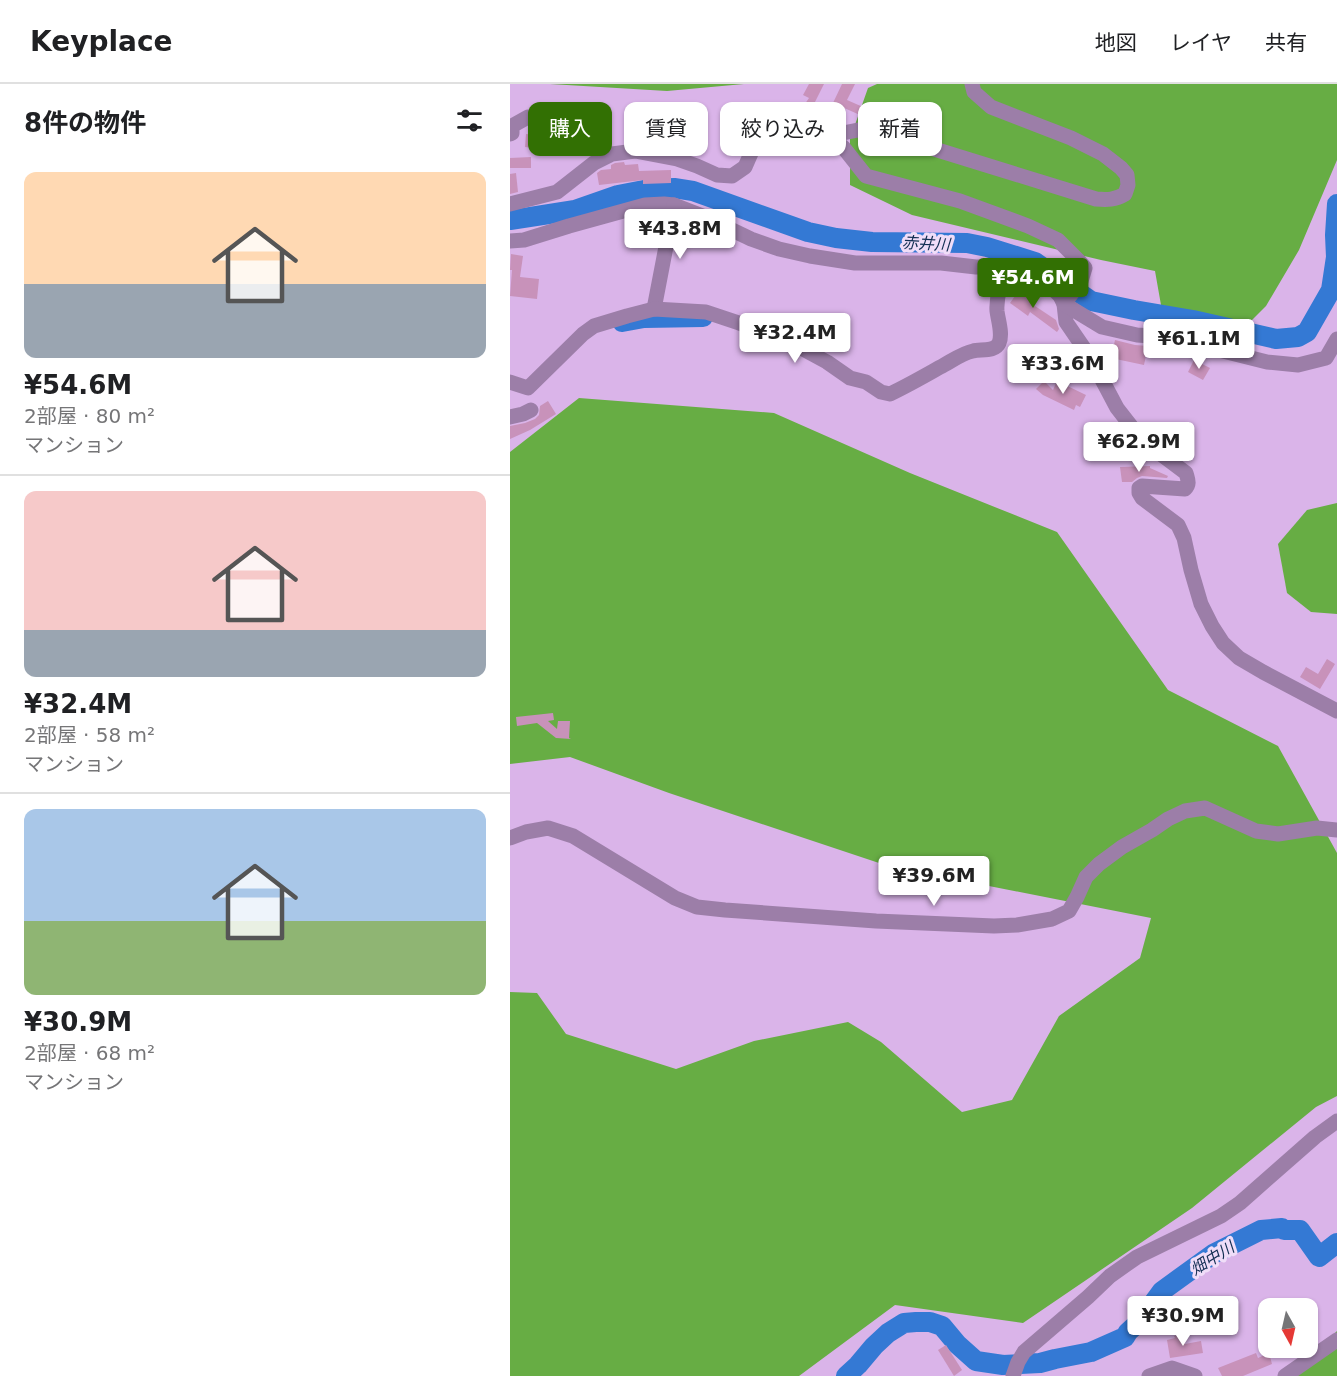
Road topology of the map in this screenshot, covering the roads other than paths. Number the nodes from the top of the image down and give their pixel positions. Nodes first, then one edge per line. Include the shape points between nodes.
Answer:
1 (972, 84) edge
2 (528, 117) dead end
3 (846, 132) edge
4 (510, 134) edge
5 (846, 151) edge
6 (750, 156) edge
7 (510, 204) edge
8 (674, 206) junction
9 (510, 241) edge
10 (1010, 267) junction
11 (1066, 301) junction
12 (654, 309) junction
13 (1337, 339) edge
14 (510, 382) edge
15 (531, 410) dead end
16 (510, 417) edge
17 (1337, 711) edge
18 (1337, 830) edge
19 (510, 838) edge
20 (1337, 1121) edge
21 (1337, 1340) edge
22 (1013, 1376) edge
23 (1149, 1376) edge
24 (1195, 1376) edge
25 (1285, 1376) edge

1 - 3 street via 974,92 991,107 1103,154 1127,175 1125,194 1109,200 1096,199 913,142 858,130
2 - 4 street via 512,126
5 - 11 street via 866,176 960,201 1058,240 1085,268
6 - 7 street via 745,167 732,176 635,151 612,154 594,162 557,192
8 - 9 street via 645,205
8 - 10 street via 705,216 751,239 810,256 855,263
8 - 12 street
10 - 11 street via 1031,275
10 - 12 street via 1000,288 996,347 958,357 890,394 850,378 790,342 739,323 706,312
11 - 13 street via 1102,327 1167,337 1267,362 1298,365 1326,358
11 - 17 street via 1066,322 1117,408 1142,440 1186,473 1185,489 1142,486 1139,493 1178,525 1202,604 1223,643 1239,658
12 - 14 street via 594,326 528,388
15 - 16 street
18 - 19 street via 1317,828 1278,834 1256,831 1205,808 1185,811 1099,864 1086,877 1069,910 1052,919 994,926 697,907 675,898 573,836 548,828
20 - 22 street via 1221,1216 1137,1257 1110,1276 1024,1352
21 - 25 street
23 - 24 street via 1172,1368

